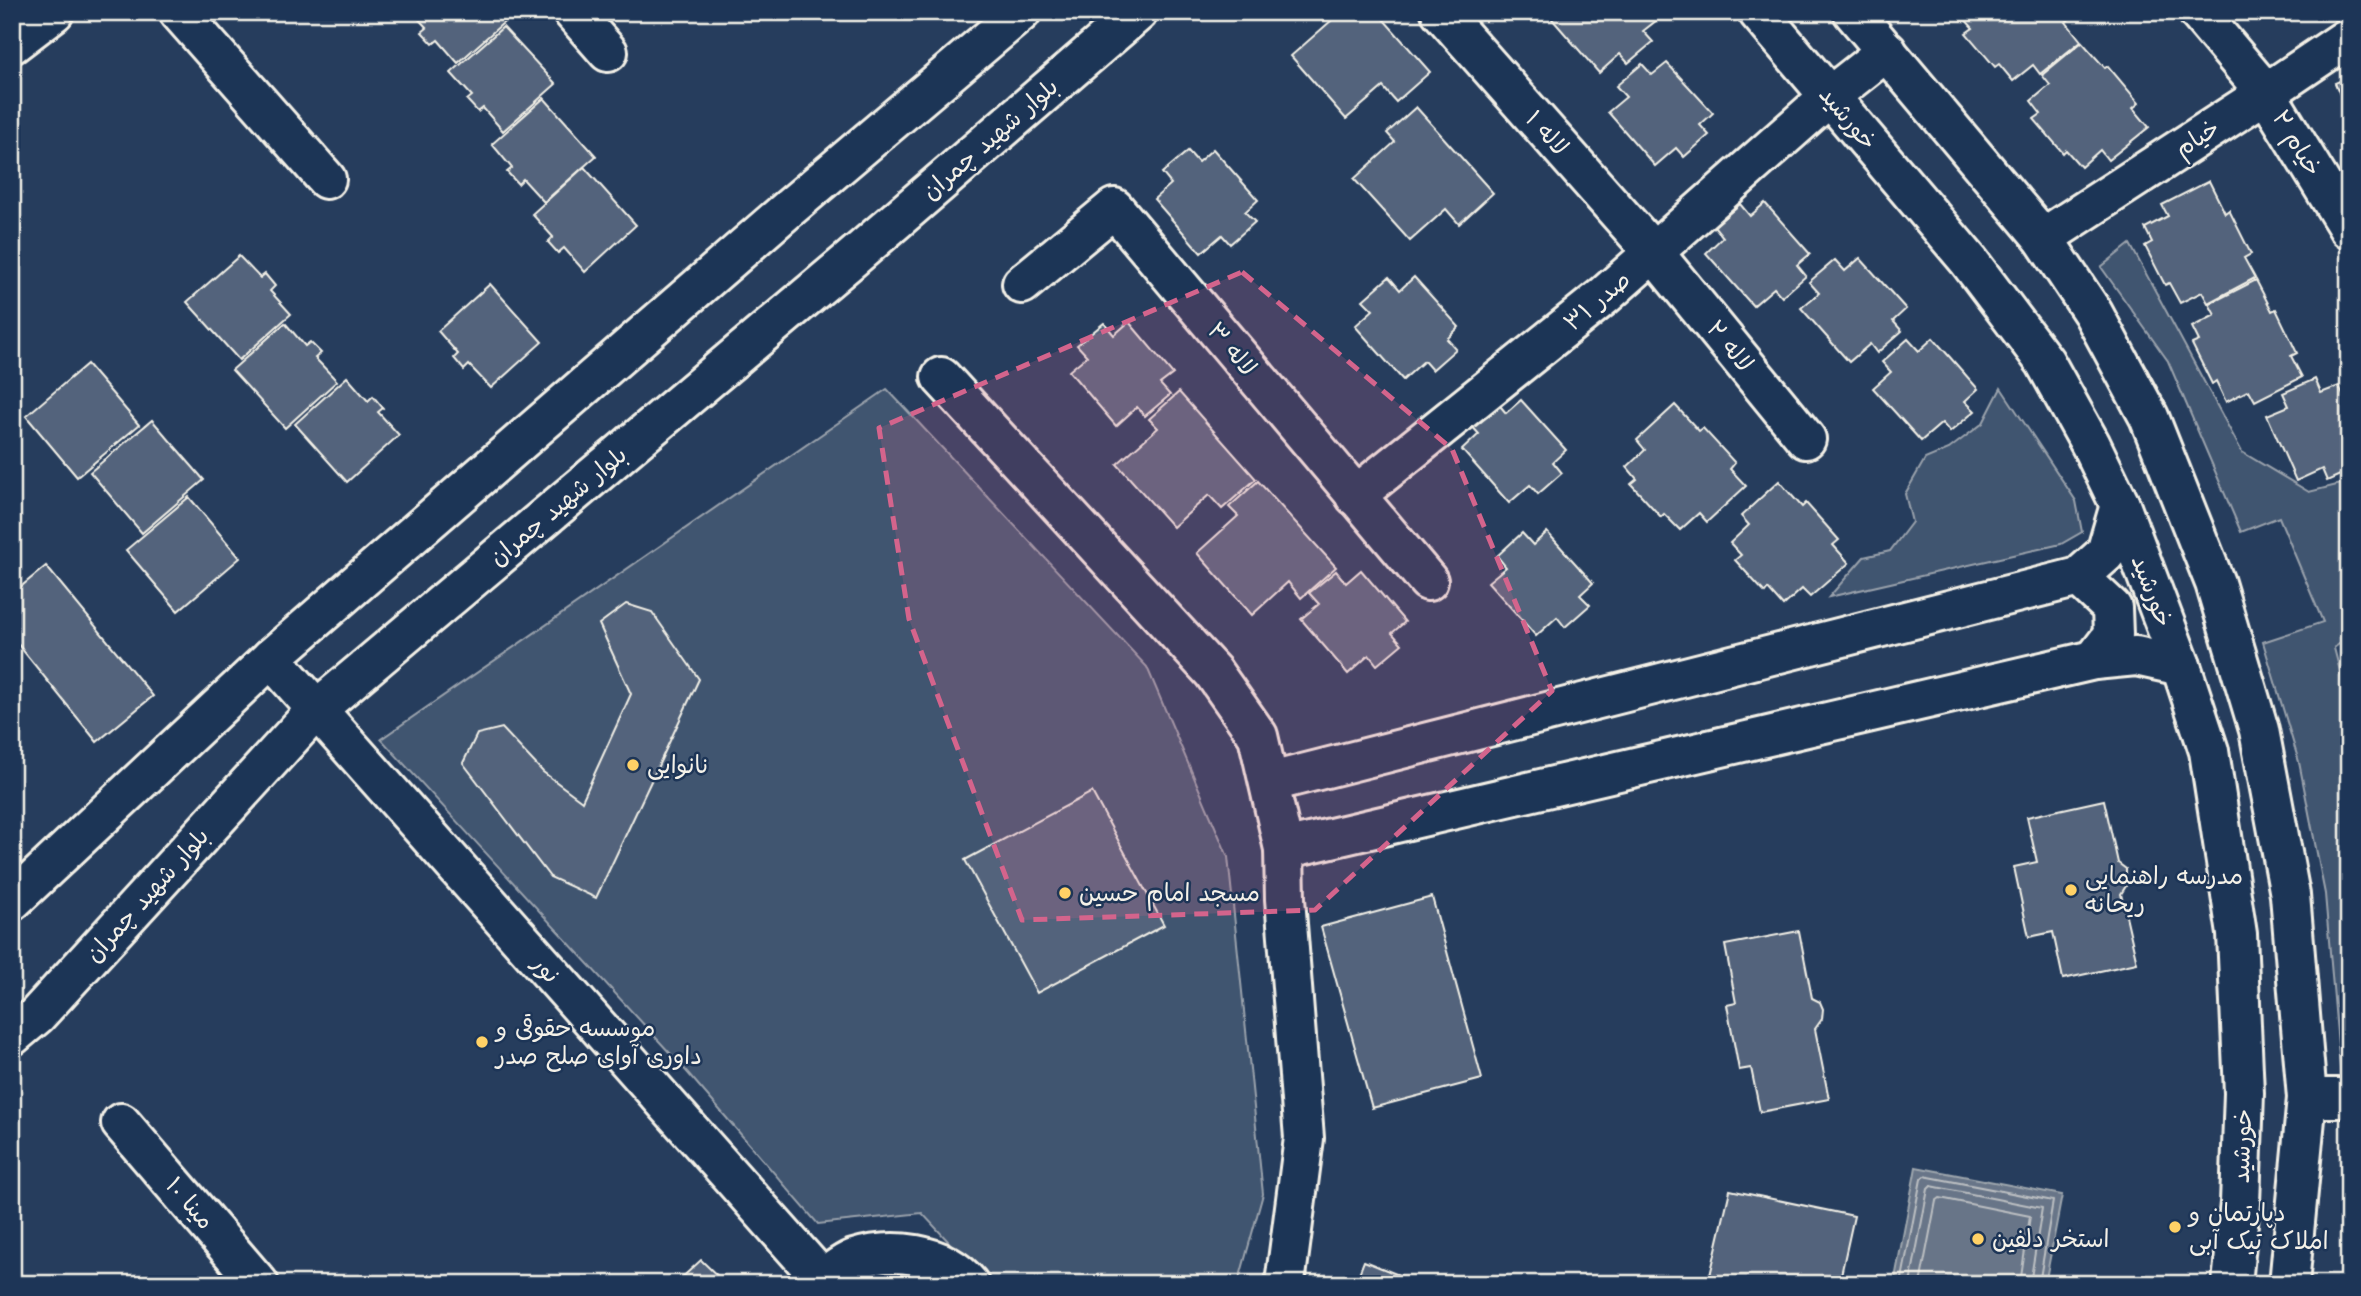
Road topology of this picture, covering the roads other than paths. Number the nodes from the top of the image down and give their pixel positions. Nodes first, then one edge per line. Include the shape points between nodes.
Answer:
1 (54, 12) edge
2 (180, 12) edge
3 (573, 12) edge
4 (1021, 12) edge
5 (1138, 12) edge
6 (1441, 12) edge
7 (1758, 12) edge
8 (1853, 12) edge
9 (2198, 12) edge
10 (2349, 37) edge
11 (12, 44) edge
12 (1887, 51) junction
13 (608, 52) dead end
14 (2266, 93) junction
15 (1829, 96) junction
16 (326, 179) dead end
17 (2349, 229) edge
18 (2043, 238) junction
19 (1654, 253) junction
20 (1022, 284) dead end
21 (940, 377) dead end
22 (1806, 439) dead end
23 (1355, 496) junction
24 (2120, 505) junction
25 (2079, 577) junction
26 (1428, 581) dead end
27 (271, 658) junction
28 (2094, 660) junction
29 (2181, 666) junction
30 (316, 710) junction
31 (1271, 782) junction
32 (1284, 849) junction
33 (12, 901) edge
34 (12, 1036) edge
35 (2307, 1098) junction
36 (2349, 1098) edge
37 (121, 1122) dead end
38 (820, 1282) edge
39 (259, 1284) edge
40 (969, 1284) edge
41 (1285, 1284) edge
42 (2232, 1284) edge
43 (2289, 1284) edge

1 - 11 street
2 - 16 street
3 - 13 street
4 - 27 street
5 - 30 street, بلوار شهید چمران
6 - 19 street, لاله ۱
7 - 15 street, خورشید
8 - 12 street
9 - 14 street, خیام ۲
10 - 14 street, خیام
12 - 15 street, صدر ۳۱
12 - 18 street
14 - 17 street, خیام ۲
14 - 18 street, خیام
15 - 19 street, صدر ۳۱
15 - 24 street, خورشید via 1969,261 2045,362
18 - 35 street via 2093,313 2149,417 2215,583 2259,730 2288,883
19 - 22 street, لاله ۲
19 - 23 street, صدر ۳۱
20 - 23 street, لاله ۳ via 1114,208
21 - 31 street via 1213,672 1258,736
23 - 26 street, لاله ۳
24 - 25 street via 2106,553
24 - 29 street, خورشید
25 - 28 street via 2112,608 2113,635
25 - 31 street
27 - 30 street, نور
27 - 33 street
28 - 29 street via 2136,656
28 - 32 street
29 - 42 street, خورشید via 2209,751 2237,934 2244,1093
30 - 34 street, بلوار شهید چمران via 37,1015
30 - 38 street, نور
31 - 32 street
32 - 41 street via 1304,1138
35 - 36 street
35 - 43 street
37 - 39 street, مینا ۱۰
38 - 40 street via 852,1260 887,1252 928,1257 960,1273

